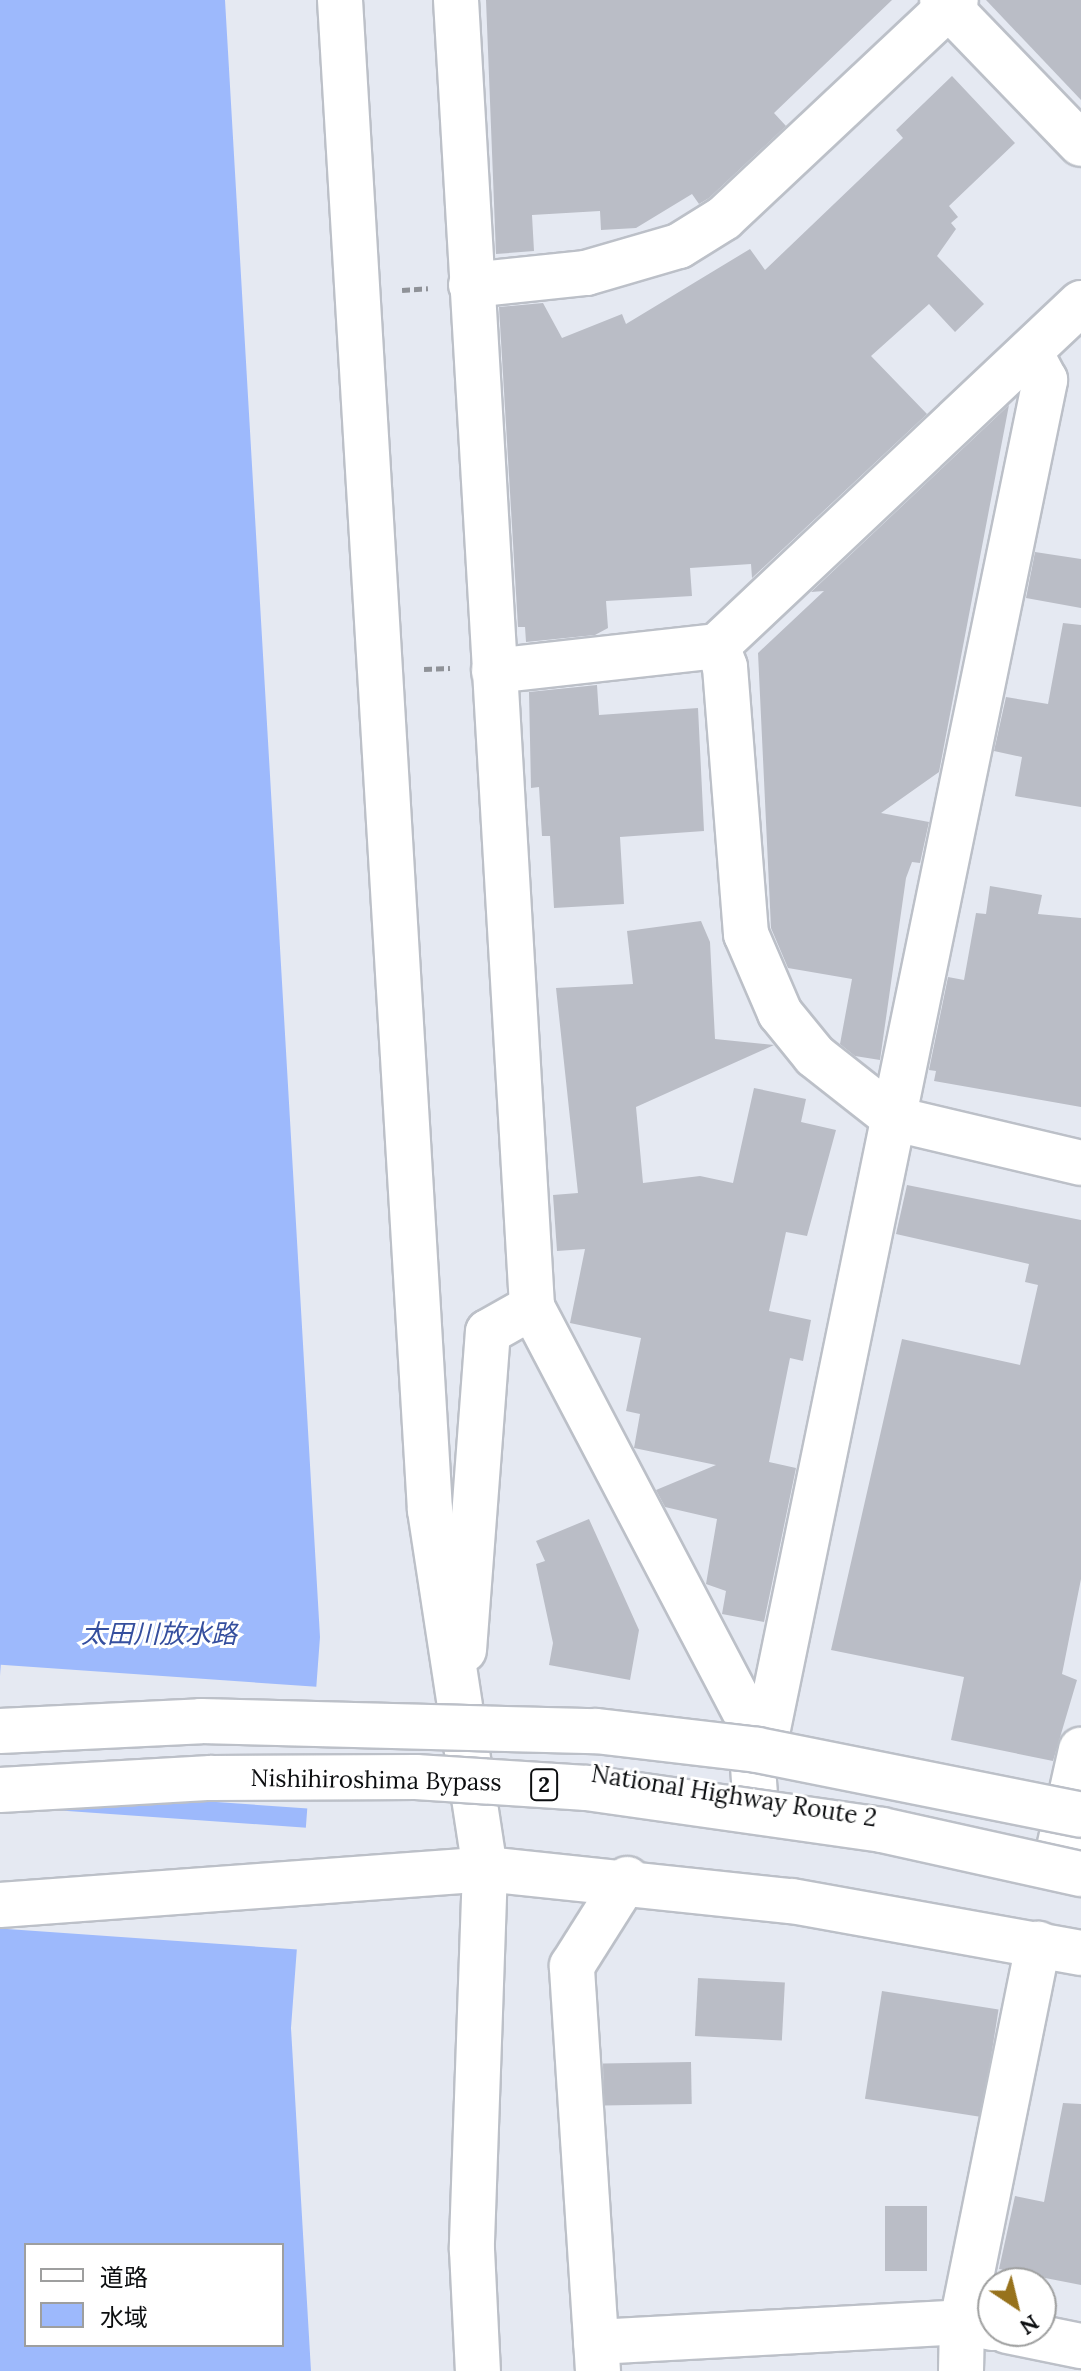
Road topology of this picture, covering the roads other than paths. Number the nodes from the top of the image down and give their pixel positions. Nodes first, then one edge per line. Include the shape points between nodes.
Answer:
1 (340, 0) edge
2 (456, 0) edge
3 (949, 3) edge
4 (1081, 144) edge
5 (456, 286) junction
6 (1081, 303) edge
7 (1030, 352) junction
8 (717, 646) junction
9 (479, 669) junction
10 (895, 1119) junction
11 (1081, 1163) edge
12 (532, 1307) junction
13 (458, 1688) junction
14 (0, 1731) edge
15 (1081, 1750) edge
16 (467, 1764) junction
17 (0, 1778) edge
18 (0, 1790) edge
19 (755, 1796) junction
20 (1081, 1815) edge
21 (1073, 1865) edge
22 (485, 1869) junction
23 (627, 1879) junction
24 (0, 1905) edge
25 (1038, 1944) junction
26 (1081, 1953) edge
27 (986, 2267) edge
28 (977, 2325) edge
29 (1057, 2341) edge
30 (1081, 2346) edge
31 (597, 2356) edge
32 (478, 2371) edge
33 (961, 2371) edge

1 - 13 main road via 430,1510
2 - 5 main road
3 - 4 main road
3 - 5 main road via 724,218 679,246 586,273
5 - 9 main road
6 - 7 main road
7 - 8 main road
7 - 10 main road via 1045,380
8 - 9 main road
8 - 10 main road via 725,667 746,934 756,967 815,1056
9 - 12 main road
10 - 11 main road
10 - 19 main road
12 - 13 main road via 488,1332 473,1595
12 - 19 main road via 750,1722
13 - 16 main road
14 - 20 main road, bridge via 201,1721 596,1731 773,1752
15 - 21 main road
16 - 17 main road, National Highway Route 2 / 2 via 390,1760
16 - 19 main road, National Highway Route 2 / 2
16 - 22 main road
18 - 21 main road, Nishihiroshima Bypass / 2, bridge via 258,1778 587,1788 882,1830
19 - 21 main road, National Highway Route 2 / 2
22 - 23 main road
22 - 24 main road via 406,1870
22 - 32 main road via 472,2250
23 - 25 main road
23 - 31 main road via 572,1966
25 - 26 main road
25 - 27 main road
28 - 31 main road
28 - 33 main road
29 - 30 main road

